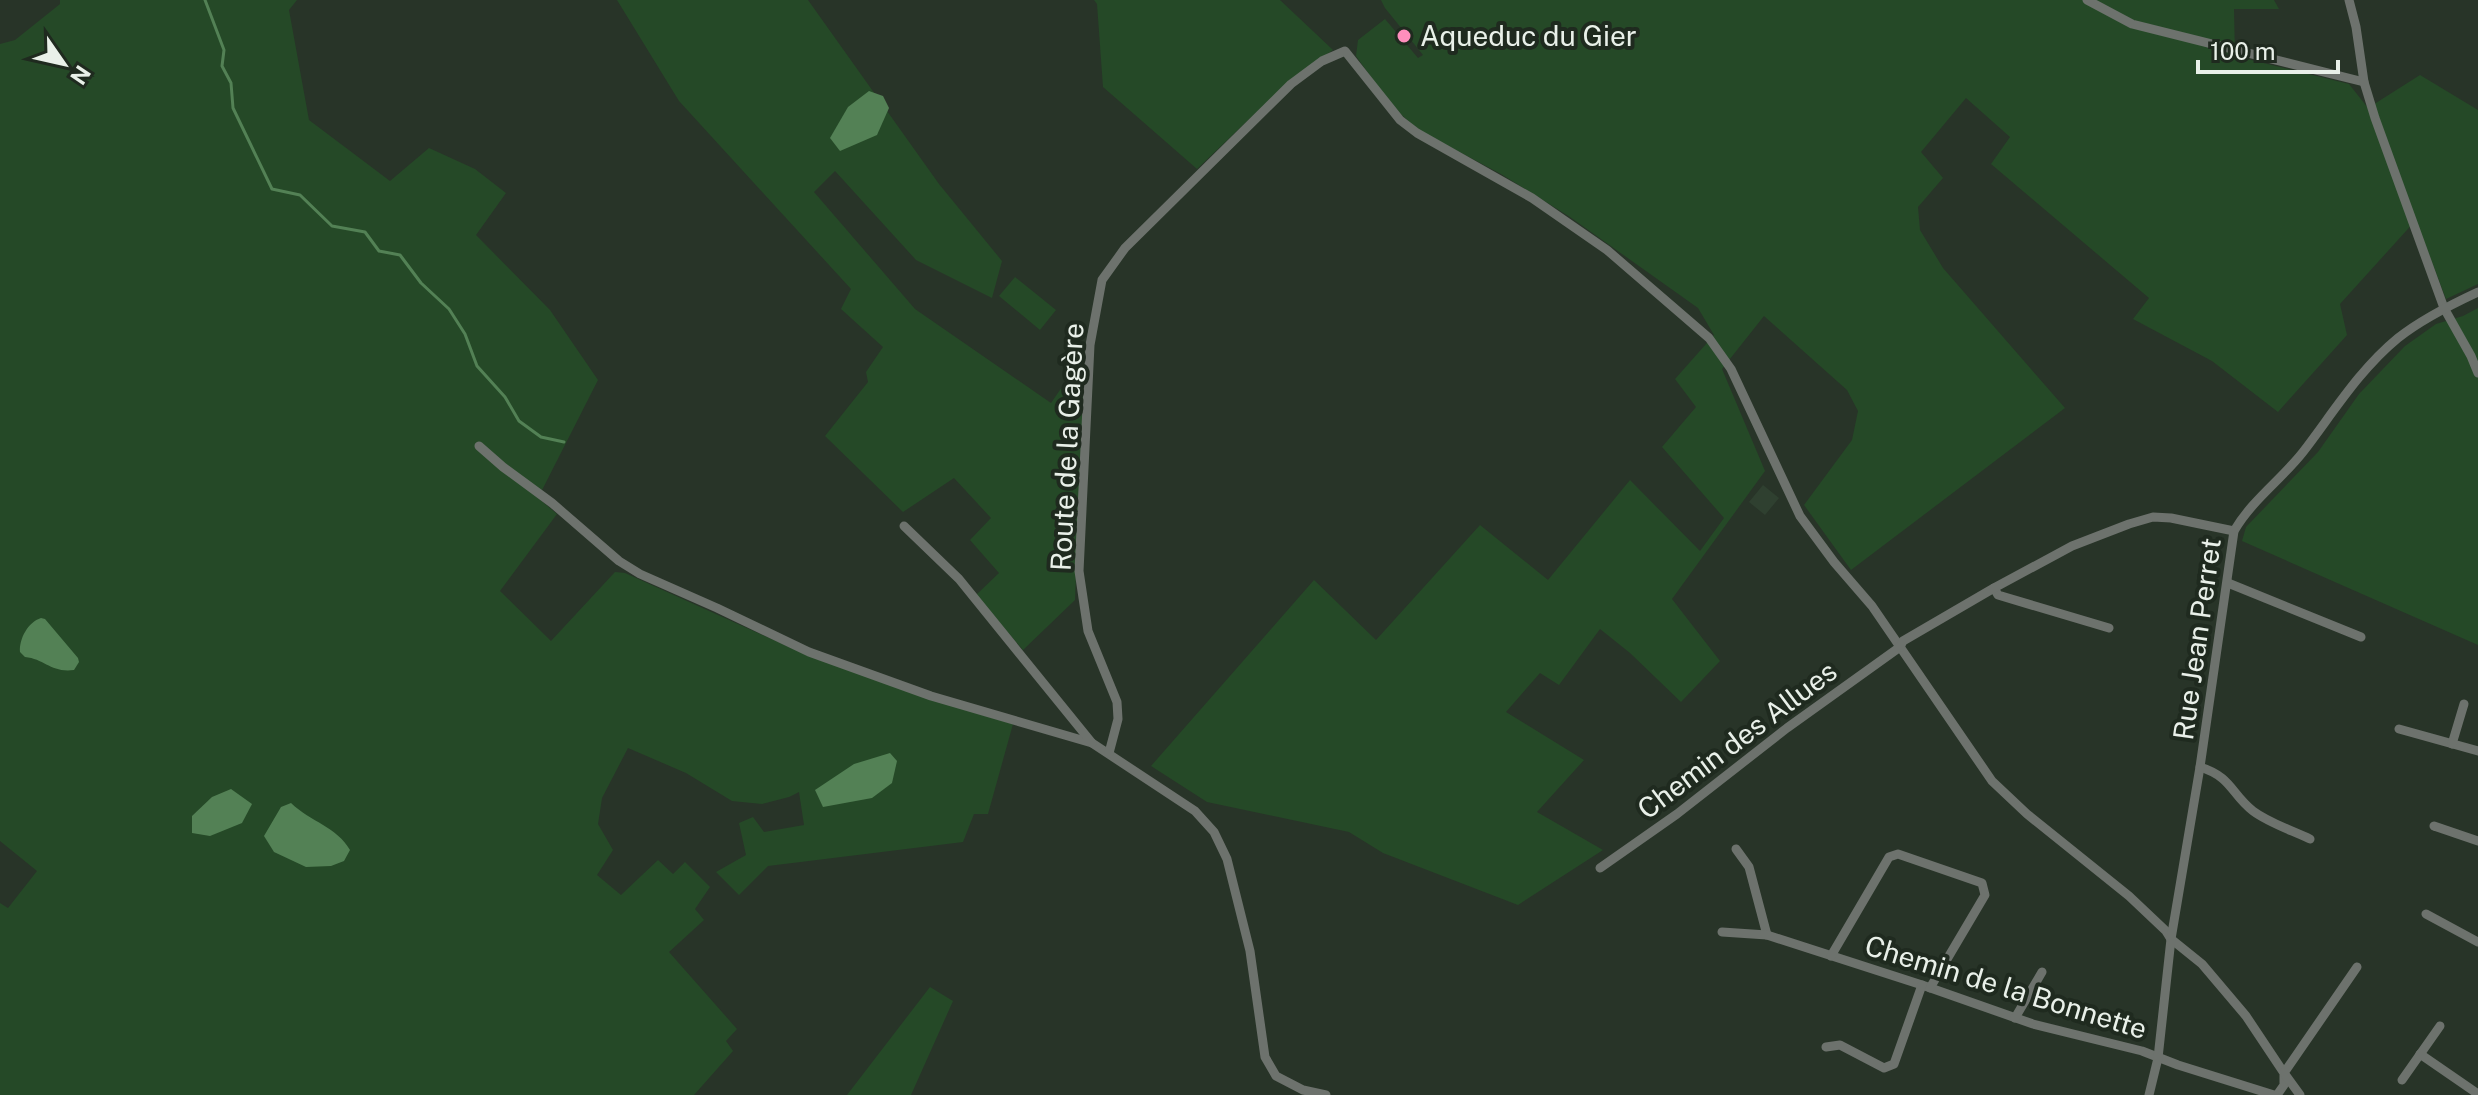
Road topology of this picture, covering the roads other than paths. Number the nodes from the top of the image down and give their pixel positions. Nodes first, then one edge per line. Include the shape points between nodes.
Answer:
1 (2087, 0) edge
2 (2349, 0) edge
3 (2364, 82) junction
4 (2478, 292) edge
5 (2444, 308) junction
6 (2478, 373) edge
7 (479, 446) dead end
8 (904, 526) dead end
9 (2234, 531) junction
10 (2228, 583) junction
11 (1994, 588) junction
12 (2109, 628) dead end
13 (2361, 637) dead end
14 (1900, 647) junction
15 (2464, 704) dead end
16 (2399, 729) dead end
17 (1092, 743) junction
18 (2452, 744) junction
19 (2478, 751) edge
20 (1109, 753) junction
21 (2200, 767) junction
22 (2434, 826) dead end
23 (2310, 839) dead end
24 (2478, 841) edge
25 (1736, 849) dead end
26 (1600, 868) dead end
27 (2426, 914) dead end
28 (1722, 932) dead end
29 (1767, 935) junction
30 (2171, 939) junction
31 (2478, 942) edge
32 (1831, 956) junction
33 (2357, 967) dead end
34 (2042, 972) dead end
35 (1926, 986) junction
36 (2015, 1018) junction
37 (2440, 1026) dead end
38 (1826, 1047) dead end
39 (2420, 1054) junction
40 (2158, 1058) junction
41 (2284, 1073) junction
42 (2402, 1080) dead end
43 (2478, 1094) edge
44 (1326, 1095) edge
45 (2149, 1095) edge
46 (2276, 1095) edge
47 (2300, 1095) edge

1 - 3 street via 2132,24
2 - 3 street
3 - 5 street
4 - 5 street, Rue Jean Perret
5 - 6 street
5 - 9 street, Rue Jean Perret via 2398,339 2355,381
7 - 17 street via 640,574 809,652 931,696
8 - 17 street via 959,579
9 - 10 street, Rue Jean Perret
9 - 11 street, Chemin des Allues via 2153,517 2072,546
10 - 13 street
10 - 21 street, Rue Jean Perret
11 - 12 street via 1998,595
11 - 14 street, Chemin des Allues
14 - 20 street, Route de la Gagère via 1800,516 1731,369 1709,338 1594,242 1509,184 1408,127 1345,51 1291,84 1125,248 1102,280 1090,345 1079,571 1088,631 1117,702
14 - 26 street, Chemin des Allues
14 - 30 street via 1992,781 2129,896
15 - 18 street
16 - 18 street
17 - 20 street
18 - 19 street
20 - 44 street via 1195,811 1214,832 1227,859 1250,951 1265,1057 1276,1076
21 - 23 street via 2220,776 2259,815
21 - 30 street, Rue Jean Perret
22 - 24 street
25 - 29 street via 1749,867
27 - 31 street
28 - 29 street, Chemin de la Bonnette
29 - 32 street, Chemin de la Bonnette
30 - 40 street, Rue Jean Perret
30 - 41 street via 2202,964 2246,1016
32 - 35 street, Chemin de la Bonnette
32 - 35 street via 1889,857 1898,854 1982,883 1985,895
33 - 41 street
34 - 36 street
35 - 36 street, Chemin de la Bonnette
35 - 38 street via 1894,1064 1884,1068 1840,1045
36 - 40 street, Chemin de la Bonnette
37 - 39 street
39 - 42 street
39 - 43 street
40 - 45 street, Rue Jean Perret
40 - 46 street, Chemin de la Bonnette
41 - 46 street via 2284,1085
41 - 47 street

